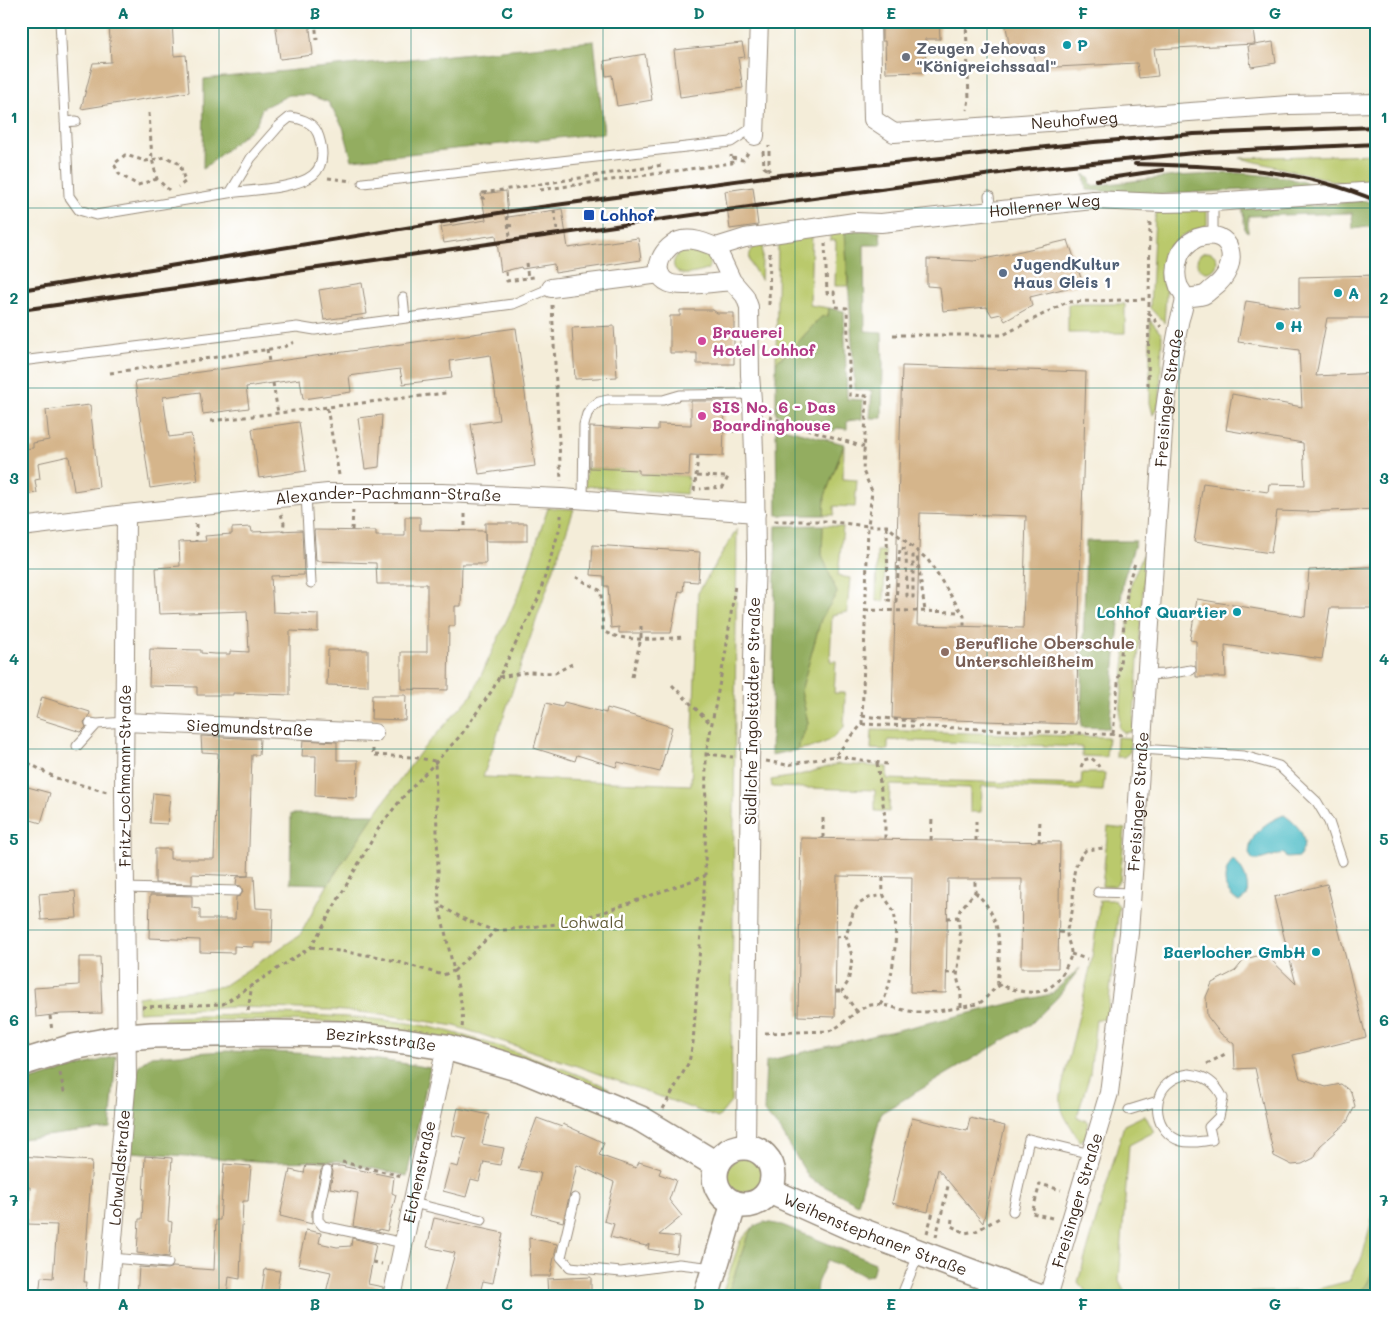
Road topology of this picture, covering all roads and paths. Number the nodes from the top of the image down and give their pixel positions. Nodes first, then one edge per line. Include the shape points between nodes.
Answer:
1 (60, 21) edge
2 (315, 21) edge
3 (759, 21) edge
4 (871, 21) edge
5 (966, 21) edge
6 (317, 40) dead end
7 (1377, 102) edge
8 (149, 113) dead end
9 (76, 121) dead end
10 (65, 122) junction
11 (963, 128) junction
12 (755, 131) joint
13 (722, 156) dead end
14 (152, 159) junction
15 (664, 165) dead end
16 (764, 167) dead end
17 (769, 171) dead end
18 (313, 176) junction
19 (157, 179) junction
20 (362, 183) joint
21 (540, 190) dead end
22 (1377, 191) edge
23 (230, 193) junction
24 (484, 198) dead end
25 (1151, 202) junction
26 (1213, 202) junction
27 (554, 210) dead end
28 (507, 216) dead end
29 (551, 220) dead end
30 (556, 220) junction
31 (516, 225) dead end
32 (508, 226) junction
33 (824, 227) junction
34 (557, 230) dead end
35 (510, 236) dead end
36 (1212, 237) junction
37 (716, 247) junction
38 (526, 263) dead end
39 (506, 272) dead end
40 (660, 274) junction
41 (528, 278) junction
42 (732, 281) junction
43 (551, 288) junction
44 (402, 298) dead end
45 (1185, 298) junction
46 (1149, 299) junction
47 (405, 318) junction
48 (315, 330) junction
49 (892, 334) dead end
50 (267, 350) junction
51 (21, 361) edge
52 (269, 362) dead end
53 (110, 373) dead end
54 (273, 383) dead end
55 (1148, 391) dead end
56 (446, 393) dead end
57 (752, 394) junction
58 (327, 408) junction
59 (278, 413) junction
60 (766, 416) dead end
61 (211, 421) dead end
62 (864, 447) junction
63 (698, 455) dead end
64 (696, 476) junction
65 (343, 493) junction
66 (306, 496) junction
67 (562, 498) junction
68 (583, 500) junction
69 (279, 509) dead end
70 (756, 513) junction
71 (126, 514) junction
72 (774, 521) dead end
73 (868, 526) junction
74 (887, 526) junction
75 (21, 527) edge
76 (283, 531) dead end
77 (1136, 558) dead end
78 (576, 577) dead end
79 (312, 583) dead end
80 (736, 584) dead end
81 (865, 610) junction
82 (924, 612) junction
83 (962, 612) junction
84 (641, 626) dead end
85 (964, 626) dead end
86 (683, 637) dead end
87 (641, 638) junction
88 (572, 664) dead end
89 (1191, 670) dead end
90 (1146, 675) junction
91 (499, 677) junction
92 (632, 677) dead end
93 (672, 685) dead end
94 (862, 716) junction
95 (913, 719) dead end
96 (125, 722) junction
97 (712, 724) junction
98 (862, 724) junction
99 (374, 733) joint
100 (1113, 734) junction
101 (1142, 743) junction
102 (77, 746) dead end
103 (706, 754) junction
104 (835, 756) junction
105 (21, 759) edge
106 (750, 759) junction
107 (435, 761) junction
108 (877, 763) junction
109 (887, 764) dead end
110 (1081, 767) dead end
111 (1099, 767) dead end
112 (124, 797) junction
113 (823, 816) dead end
114 (932, 818) dead end
115 (976, 818) dead end
116 (1040, 820) dead end
117 (822, 838) dead end
118 (885, 839) dead end
119 (931, 840) dead end
120 (976, 841) dead end
121 (1039, 842) dead end
122 (1104, 848) dead end
123 (1342, 861) dead end
124 (705, 876) junction
125 (884, 876) dead end
126 (976, 878) dead end
127 (125, 888) junction
128 (236, 891) dead end
129 (975, 892) junction
130 (1098, 892) dead end
131 (1132, 893) junction
132 (883, 895) junction
133 (439, 905) junction
134 (958, 917) junction
135 (947, 918) dead end
136 (495, 931) junction
137 (1059, 932) dead end
138 (1066, 933) junction
139 (846, 936) junction
140 (836, 937) dead end
141 (311, 947) junction
142 (1071, 954) junction
143 (1087, 959) dead end
144 (454, 971) junction
145 (957, 972) junction
146 (946, 973) dead end
147 (252, 984) junction
148 (998, 986) junction
149 (836, 991) dead end
150 (842, 991) junction
151 (880, 1006) junction
152 (127, 1007) junction
153 (961, 1007) junction
154 (248, 1011) dead end
155 (857, 1012) junction
156 (50, 1016) dead end
157 (747, 1033) junction
158 (53, 1034) dead end
159 (127, 1037) junction
160 (454, 1039) junction
161 (23, 1054) edge
162 (60, 1072) dead end
163 (65, 1096) dead end
164 (1158, 1101) junction
165 (1129, 1110) dead end
166 (661, 1113) dead end
167 (746, 1146) junction
168 (1091, 1154) junction
169 (342, 1162) dead end
170 (717, 1165) junction
171 (327, 1171) dead end
172 (417, 1180) junction
173 (948, 1186) dead end
174 (770, 1190) junction
175 (1061, 1190) dead end
176 (575, 1198) dead end
177 (413, 1203) junction
178 (734, 1203) junction
179 (1013, 1211) joint
180 (933, 1212) dead end
181 (1052, 1218) dead end
182 (952, 1219) dead end
183 (482, 1220) dead end
184 (404, 1243) junction
185 (927, 1243) junction
186 (112, 1258) junction
187 (168, 1263) dead end
188 (714, 1268) junction
189 (108, 1297) edge
190 (392, 1297) edge
191 (706, 1297) edge
192 (901, 1297) edge
193 (1038, 1297) edge
194 (1048, 1297) edge

1 - 10 lane
2 - 6 path
3 - 12 street
4 - 11 street, Neuhofweg via 873,119 894,133
5 - 11 path via 969,99
7 - 11 street, Neuhofweg via 1289,105
8 - 14 path
9 - 10 lane
10 - 23 lane via 69,196 79,210 96,216
12 - 20 lane via 731,142
13 - 21 path via 731,155 732,163
14 - 19 path
14 - 19 path via 166,157 180,164 185,182 171,192
14 - 19 path via 146,161 125,155 114,164 119,174 138,185
15 - 24 path via 482,193
16 - 17 path
18 - 20 path
18 - 23 lane via 296,184
18 - 23 lane via 322,164 322,146 317,130 304,119 290,117 251,158
22 - 26 street, Hollerner Weg
25 - 26 street, Hollerner Weg
25 - 33 street, Hollerner Weg via 1094,200 990,204 881,223 855,222
25 - 46 path
26 - 36 lane
27 - 30 path
28 - 32 path
29 - 30 path
30 - 34 path
31 - 32 path
32 - 35 path
33 - 37 street, Hollerner Weg via 745,238
33 - 62 path via 827,293 834,292 836,307 847,308 850,395 867,396
36 - 45 street via 1192,241 1180,255 1176,268 1178,284
36 - 45 street via 1228,246 1230,267 1220,283 1204,295
37 - 40 street via 698,240 681,240 662,255
37 - 42 street, Südliche Ingolstädter Straße
38 - 41 path
39 - 41 path via 507,281
40 - 42 street via 668,283 679,285
40 - 43 street
41 - 43 path via 534,277 535,284 551,282
42 - 57 street, Südliche Ingolstädter Straße via 745,296 749,307
43 - 47 lane via 513,304
43 - 67 path
44 - 47 lane
45 - 90 street, Freisinger Straße via 1164,417
46 - 49 path via 1067,302 1003,335
46 - 55 path
47 - 48 lane
48 - 50 path via 284,347
48 - 51 lane via 297,327
50 - 52 path
50 - 53 path
54 - 59 path
56 - 58 path
57 - 68 lane via 680,395 663,400 599,402 587,414 584,425
57 - 70 street, Südliche Ingolstädter Straße
58 - 59 path
58 - 65 path
59 - 61 path
60 - 62 path
62 - 73 path via 863,471 872,491
63 - 64 path
64 - 64 path via 695,490 723,487 728,477
65 - 66 street, Alexander-Pachmann-Straße
65 - 67 street, Alexander-Pachmann-Straße
66 - 71 street, Alexander-Pachmann-Straße
66 - 79 lane
67 - 68 street, Alexander-Pachmann-Straße
67 - 91 path via 561,524 538,599
68 - 70 street, Alexander-Pachmann-Straße
69 - 76 path
70 - 106 street, Südliche Ingolstädter Straße
71 - 75 street, Alexander-Pachmann-Straße
71 - 96 street, Fritz-Lochmann-Straße
72 - 73 path via 824,521
73 - 74 path
73 - 81 path
74 - 82 path via 888,600 896,601 900,548 906,549 907,596 913,597 913,556 917,556
74 - 83 path via 928,560
77 - 100 path via 1128,583
78 - 87 path via 601,591 604,631
80 - 97 path
81 - 82 path
81 - 94 path
82 - 83 path
83 - 85 path
84 - 87 path
86 - 87 path
87 - 92 path
88 - 91 path via 555,673 528,672
89 - 90 lane
90 - 101 street, Freisinger Straße
91 - 107 path via 461,735
93 - 97 path
94 - 95 path
94 - 98 path
96 - 99 street, Siegmundstraße
96 - 102 lane via 94,724
96 - 112 street, Fritz-Lochmann-Straße
97 - 103 path
98 - 100 path
98 - 104 path
99 - 107 path via 373,755
100 - 101 path
101 - 123 lane via 1244,756 1279,766 1318,802 1329,822
101 - 131 street, Freisinger Straße
103 - 106 path
103 - 124 path
104 - 106 path via 787,765
104 - 108 path
105 - 112 path via 56,778
106 - 157 street, Südliche Ingolstädter Straße
107 - 133 path
107 - 141 path via 380,826
108 - 109 path
108 - 118 path
110 - 111 path via 1084,760 1091,758
112 - 127 street, Fritz-Lochmann-Straße
113 - 117 path
114 - 119 path
115 - 120 path
116 - 121 path
122 - 138 path via 1086,850 1077,861 1072,911
124 - 136 path via 565,923
124 - 166 path via 693,1044 689,1062
125 - 132 path
126 - 129 path
127 - 128 lane
127 - 152 street, Fritz-Lochmann-Straße
129 - 134 path
129 - 148 path via 996,922 1000,960
130 - 131 lane
131 - 168 street, Freisinger Straße via 1109,1094
132 - 139 path via 859,904 852,913
132 - 151 path via 890,903 896,926 891,979
133 - 136 path
133 - 144 path
134 - 135 path
134 - 145 path via 961,942
136 - 144 path
137 - 138 path
138 - 142 path
139 - 140 path
139 - 150 path via 852,956 848,982
141 - 144 path via 381,956 443,975
141 - 147 path
142 - 143 path
142 - 148 path via 1052,987 1014,990
144 - 160 path via 463,1017
145 - 146 path
145 - 153 path
147 - 152 path via 222,1004
147 - 154 path
148 - 153 path via 980,1003
149 - 150 path
150 - 155 path
151 - 153 path via 917,1012
151 - 155 path
152 - 159 street, Fritz-Lochmann-Straße
155 - 157 path via 829,1031
156 - 158 path
157 - 167 street, Südliche Ingolstädter Straße
159 - 160 street, Bezirksstraße via 251,1033 340,1034 405,1041
159 - 161 street, Bezirksstraße
159 - 186 street, Lohwaldstraße via 127,1078
160 - 170 street, Bezirksstraße via 641,1119
160 - 172 street, Eichenstraße
162 - 163 path
164 - 164 lane via 1163,1089 1179,1076 1189,1074 1210,1080 1224,1098 1219,1117 1209,1127 1212,1140 1189,1143 1170,1136 1158,1119
164 - 165 lane
167 - 170 street via 728,1151
167 - 174 street via 764,1154 770,1162 774,1171
168 - 179 lane via 1029,1139
168 - 194 street, Freisinger Straße
169 - 172 path
170 - 178 street via 715,1174 720,1192
171 - 184 lane via 318,1212 318,1220 323,1226
172 - 177 street, Eichenstraße
173 - 185 path
174 - 178 street via 750,1205
174 - 185 street, Weihenstephaner Straße via 848,1226
175 - 181 path via 1040,1184 1032,1213
176 - 188 lane via 561,1258 570,1267 621,1272 679,1264
177 - 183 lane
177 - 184 street, Eichenstraße
178 - 188 street
179 - 182 path via 976,1231 965,1233 952,1226
180 - 185 path
184 - 190 street, Eichenstraße
185 - 192 lane
185 - 193 street, Weihenstephaner Straße
186 - 187 lane
186 - 189 street, Lohwaldstraße
188 - 191 street

